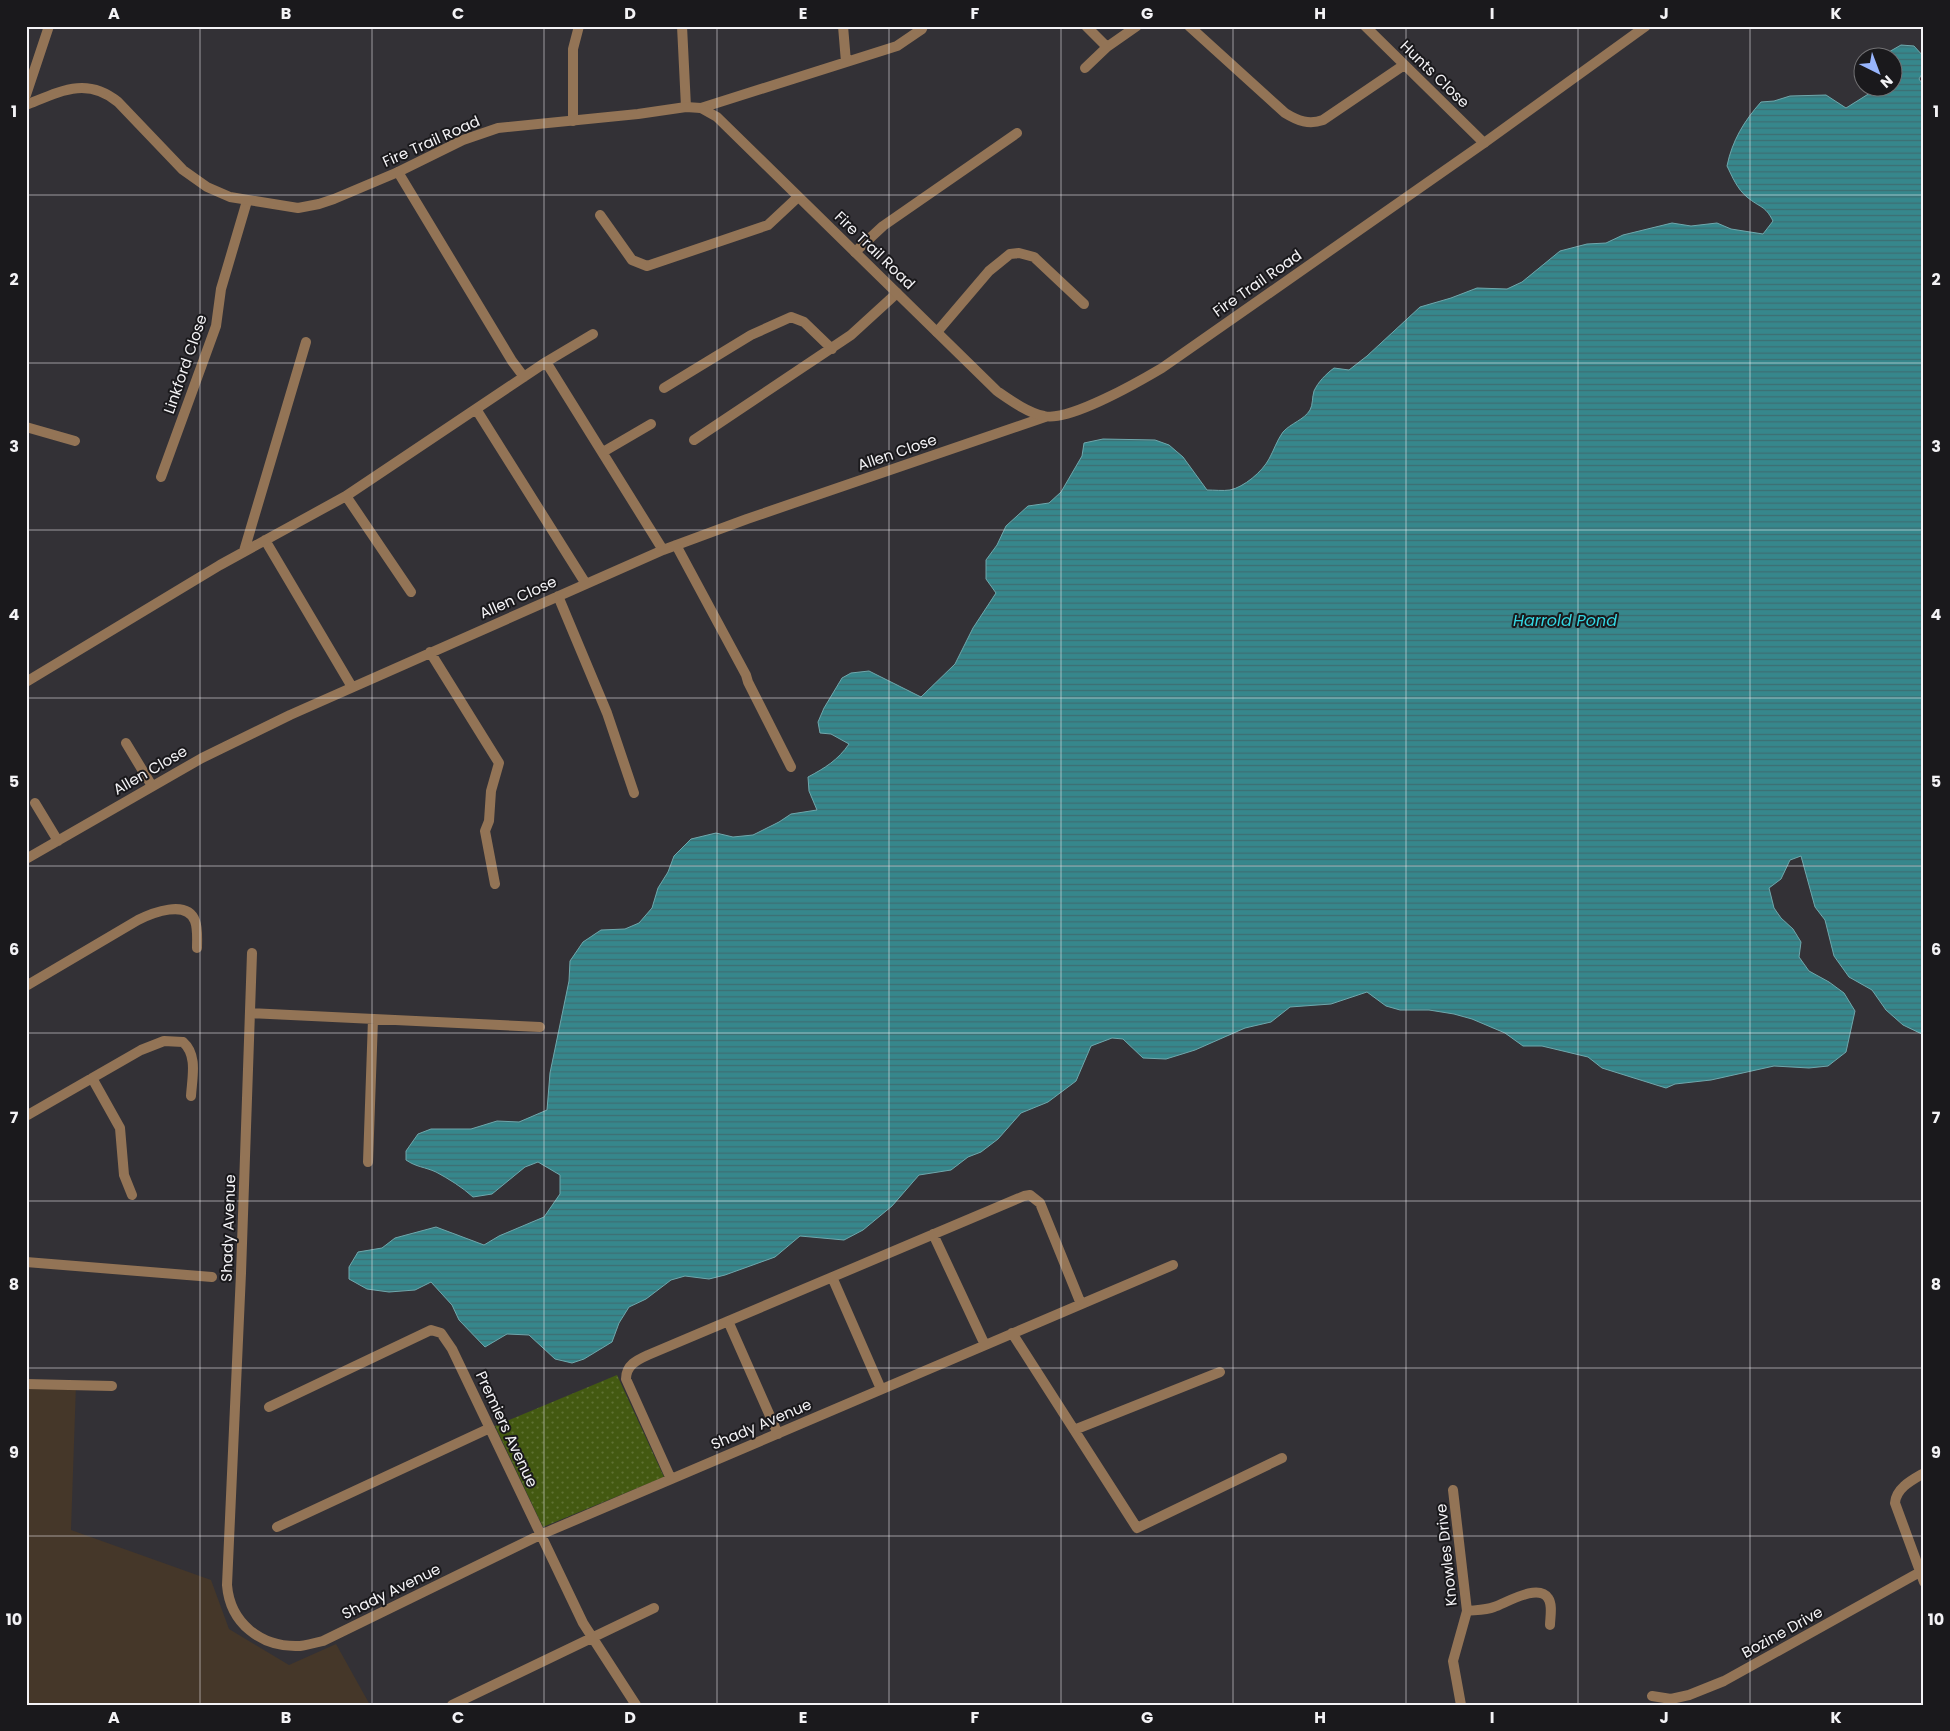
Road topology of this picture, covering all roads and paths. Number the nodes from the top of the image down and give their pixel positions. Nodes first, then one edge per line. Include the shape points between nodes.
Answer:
1 (49, 26) edge
2 (579, 26) edge
3 (682, 26) edge
4 (843, 26) edge
5 (923, 26) edge
6 (1086, 26) edge
7 (1137, 26) edge
8 (1189, 26) edge
9 (1365, 26) edge
10 (1646, 26) edge
11 (1107, 47) junction
12 (846, 62) junction
13 (1404, 65) junction
14 (1085, 68) dead end
15 (26, 95) edge
16 (26, 104) edge
17 (686, 106) junction
18 (701, 108) junction
19 (573, 121) junction
20 (1017, 133) dead end
21 (1484, 143) junction
22 (398, 172) junction
23 (798, 197) junction
24 (247, 201) junction
25 (600, 215) dead end
26 (855, 252) junction
27 (897, 293) junction
28 (1084, 304) dead end
29 (937, 332) junction
30 (593, 334) dead end
31 (306, 342) dead end
32 (832, 349) junction
33 (546, 362) junction
34 (524, 377) junction
35 (664, 388) dead end
36 (476, 409) junction
37 (1045, 417) junction
38 (651, 424) dead end
39 (26, 428) edge
40 (694, 440) dead end
41 (75, 441) dead end
42 (603, 452) junction
43 (161, 477) dead end
44 (346, 496) junction
45 (265, 540) junction
46 (676, 544) junction
47 (663, 550) junction
48 (244, 551) junction
49 (586, 584) junction
50 (411, 592) dead end
51 (558, 596) junction
52 (430, 652) junction
53 (26, 682) edge
54 (352, 687) junction
55 (126, 743) dead end
56 (791, 767) dead end
57 (152, 786) junction
58 (634, 793) dead end
59 (35, 803) dead end
60 (58, 841) junction
61 (26, 859) edge
62 (495, 884) dead end
63 (197, 948) dead end
64 (252, 952) dead end
65 (26, 986) edge
66 (251, 1013) junction
67 (373, 1019) junction
68 (540, 1027) dead end
69 (92, 1078) junction
70 (191, 1096) dead end
71 (26, 1116) edge
72 (368, 1162) dead end
73 (132, 1195) dead end
74 (933, 1234) junction
75 (26, 1262) edge
76 (1173, 1265) dead end
77 (212, 1277) dead end
78 (832, 1277) junction
79 (1081, 1304) junction
80 (728, 1321) junction
81 (1012, 1333) junction
82 (985, 1345) junction
83 (1220, 1372) dead end
84 (26, 1384) edge
85 (112, 1386) dead end
86 (881, 1389) junction
87 (269, 1406) dead end
88 (490, 1428) junction
89 (1074, 1430) junction
90 (778, 1434) junction
91 (1282, 1458) dead end
92 (1924, 1473) edge
93 (671, 1479) junction
94 (1453, 1490) dead end
95 (277, 1527) dead end
96 (540, 1535) junction
97 (1922, 1577) edge
98 (654, 1608) dead end
99 (1467, 1611) junction
100 (1550, 1625) dead end
101 (591, 1638) junction
102 (1652, 1696) dead end
103 (452, 1705) edge
104 (636, 1705) edge
105 (1461, 1705) edge

1 - 15 street
2 - 19 street via 573,49
3 - 17 street
4 - 12 street
5 - 12 street via 897,46
6 - 11 street
7 - 11 street
8 - 13 street via 1285,113 1314,123
9 - 13 street, Hunts Close
10 - 21 street, Fire Trail Road
11 - 14 street
12 - 18 street
13 - 21 street, Hunts Close
16 - 24 street, Fire Trail Road via 81,87 107,94 190,175 215,191
17 - 18 street, Fire Trail Road
17 - 19 street, Fire Trail Road
18 - 23 street, Fire Trail Road via 717,118
19 - 22 street, Fire Trail Road via 498,128 480,133
20 - 26 street via 883,226
21 - 37 street, Fire Trail Road via 1162,368 1123,391 1067,414
22 - 24 street, Fire Trail Road via 310,206 298,208
22 - 34 street
23 - 25 street via 768,225 647,266 632,260
23 - 26 street, Fire Trail Road
24 - 43 street, Linkford Close via 221,289 216,326
26 - 27 street, Fire Trail Road
27 - 29 street, Fire Trail Road
27 - 32 street
28 - 29 street via 1034,257 1010,254 989,271
29 - 37 street, Fire Trail Road via 997,390 1016,404
30 - 33 street
31 - 48 street
32 - 35 street via 804,322 791,317 750,335
32 - 40 street
33 - 34 street
33 - 42 street
34 - 36 street
36 - 44 street
36 - 49 street
37 - 46 street, Allen Close
38 - 42 street
39 - 41 street
42 - 47 street
44 - 45 street
44 - 50 street
45 - 48 street
45 - 54 street
46 - 47 street, Allen Close
46 - 56 street
47 - 49 street, Allen Close
48 - 53 street
49 - 51 street, Allen Close
51 - 52 street, Allen Close
51 - 58 street via 607,712
52 - 54 street, Allen Close
52 - 62 street via 499,763 485,831
54 - 57 street, Allen Close via 211,753
55 - 57 street
57 - 60 street, Allen Close
59 - 60 street
60 - 61 street, Allen Close
63 - 65 street via 196,922 190,914 179,910 156,911
64 - 66 street, Shady Avenue
66 - 67 street
66 - 96 street, Shady Avenue via 227,1585 233,1611 248,1630 266,1640 300,1646 323,1641
67 - 68 street
67 - 72 street
69 - 70 street via 154,1044 176,1040 183,1042 191,1052
69 - 71 street
69 - 73 street via 120,1128 124,1175
74 - 78 street
74 - 79 street via 1030,1195 1040,1203
74 - 82 street
75 - 77 street
76 - 79 street, Shady Avenue
78 - 80 street
78 - 86 street
79 - 81 street, Shady Avenue
80 - 90 street
80 - 93 street via 648,1355 626,1372 626,1379
81 - 82 street, Shady Avenue
81 - 89 street
82 - 86 street, Shady Avenue
83 - 89 street
84 - 85 street
86 - 90 street, Shady Avenue
87 - 88 street, Premiers Avenue via 435,1330 445,1337 452,1349
88 - 95 street
88 - 96 street, Premiers Avenue
89 - 91 street via 1137,1528
90 - 93 street, Shady Avenue
92 - 97 street via 1898,1492 1895,1503
93 - 96 street, Shady Avenue
94 - 99 street, Knowles Drive
96 - 101 street, Premiers Avenue
97 - 102 street, Bozine Drive via 1724,1681 1671,1699
98 - 101 street
99 - 100 street via 1493,1608 1525,1594 1542,1594 1550,1603
99 - 105 street, Knowles Drive via 1453,1661
101 - 103 street
101 - 104 street, Premiers Avenue

